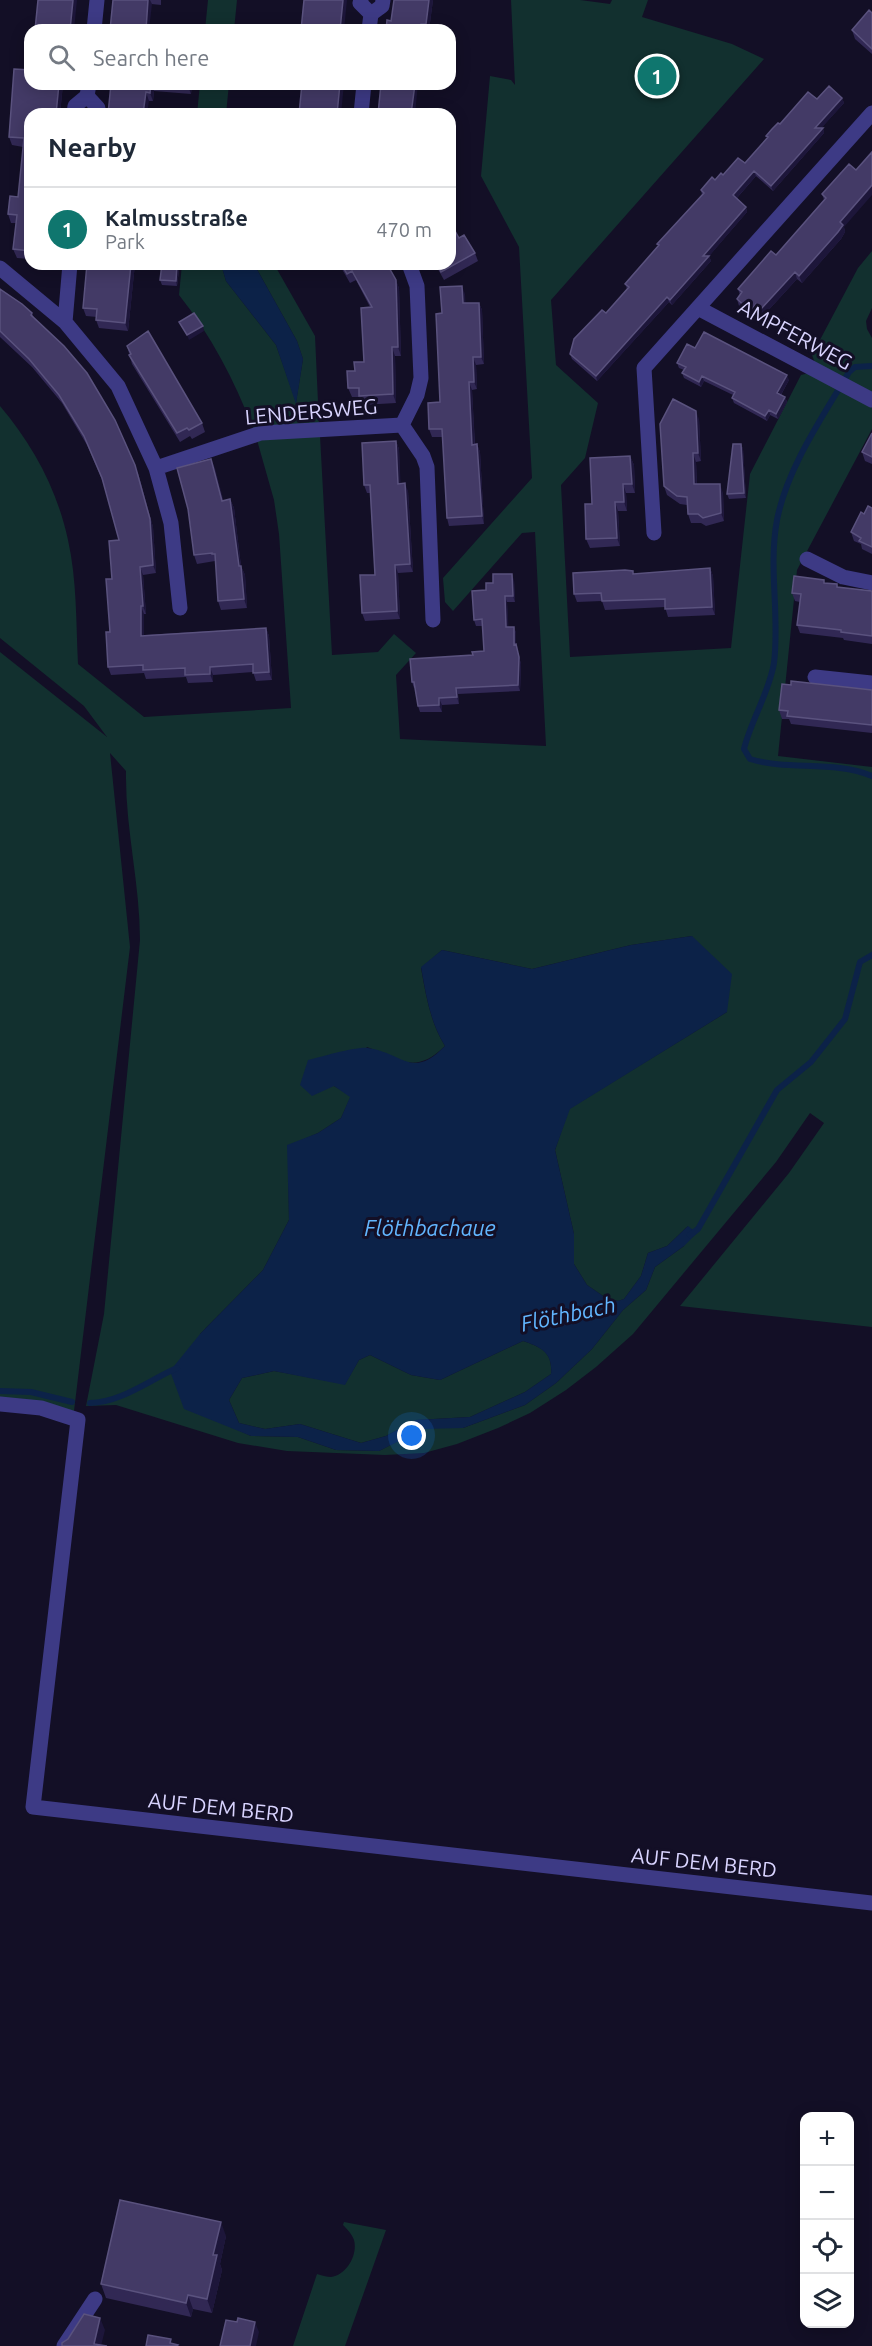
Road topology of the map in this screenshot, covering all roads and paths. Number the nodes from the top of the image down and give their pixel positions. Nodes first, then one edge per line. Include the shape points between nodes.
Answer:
1 (97, 0) edge
2 (361, 0) edge
3 (383, 0) edge
4 (370, 14) junction
5 (95, 24) edge
6 (369, 24) edge
7 (88, 90) edge
8 (363, 90) edge
9 (75, 108) edge
10 (98, 108) edge
11 (362, 108) edge
12 (872, 112) edge
13 (0, 268) edge
14 (69, 270) edge
15 (411, 270) edge
16 (698, 308) junction
17 (64, 322) junction
18 (872, 400) edge
19 (402, 425) junction
20 (156, 468) junction
21 (654, 533) dead end
22 (807, 559) dead end
23 (872, 583) edge
24 (180, 608) dead end
25 (433, 620) dead end
26 (815, 677) dead end
27 (872, 683) edge
28 (0, 1404) edge
29 (872, 1903) edge
30 (95, 2299) dead end
31 (64, 2346) edge

1 - 5 street
2 - 4 street
3 - 4 street via 382,6
4 - 6 street
7 - 9 street
7 - 10 street
8 - 11 street
12 - 16 street
13 - 17 street
14 - 17 street
15 - 19 street via 417,285 421,378 417,396
16 - 18 street, AMPFERWEG
16 - 21 street via 644,369
17 - 20 street via 118,386
19 - 20 street, LENDERSWEG via 261,433
19 - 25 street via 428,470
20 - 24 street via 171,523
22 - 23 street via 843,577
26 - 27 street
28 - 29 street, AUF DEM BERD via 41,1408 78,1420 33,1807
30 - 31 street

